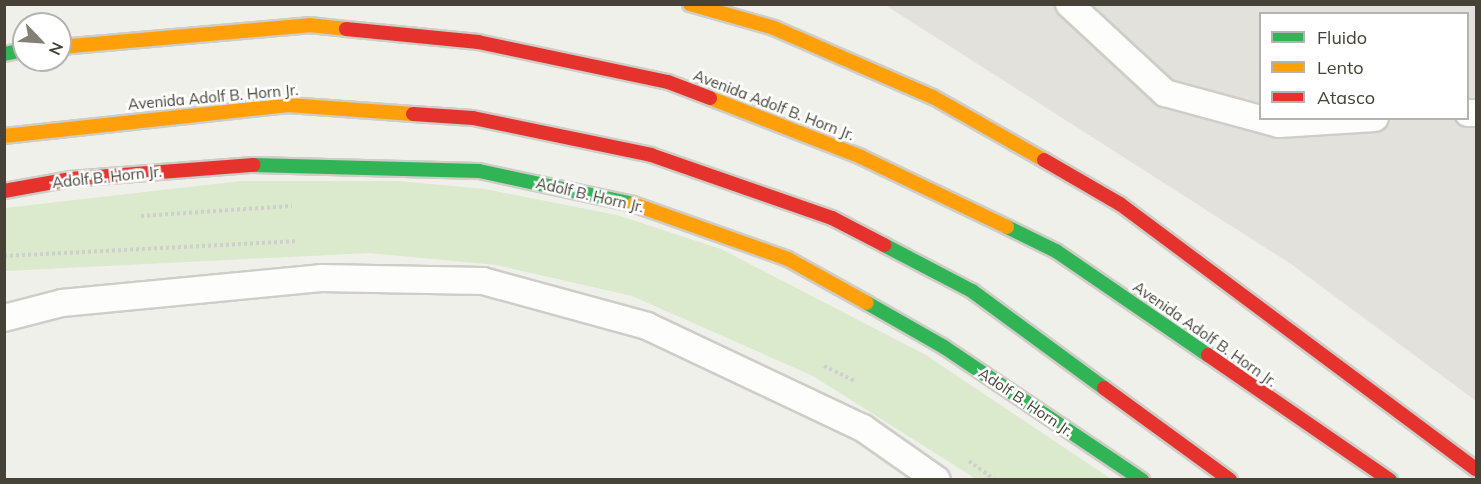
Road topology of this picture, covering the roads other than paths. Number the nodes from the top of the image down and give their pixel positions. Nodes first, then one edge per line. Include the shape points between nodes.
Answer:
1 (690, 4) edge
2 (1069, 4) edge
3 (72, 45) edge
4 (1259, 118) edge
5 (1265, 120) edge
6 (1343, 120) edge
7 (4, 136) edge
8 (4, 191) edge
9 (4, 318) edge
10 (1476, 469) edge
11 (936, 480) edge
12 (1142, 480) edge
13 (1230, 480) edge
14 (1390, 480) edge

1 - 10 main road via 774,28 933,97 1119,204
2 - 4 lane via 1165,93
3 - 14 main road, Avenida Adolf B. Horn Jr. via 309,25 478,42 668,82 861,157 1056,250
5 - 6 lane via 1280,124
7 - 13 main road, Avenida Adolf B. Horn Jr. via 288,105 473,118 651,155 832,219 972,291
8 - 12 main road, Adolf B. Horn Jr. via 70,179 282,163 479,171 635,204 788,259 944,347
9 - 11 lane via 62,303 321,278 483,281 647,326 863,428

